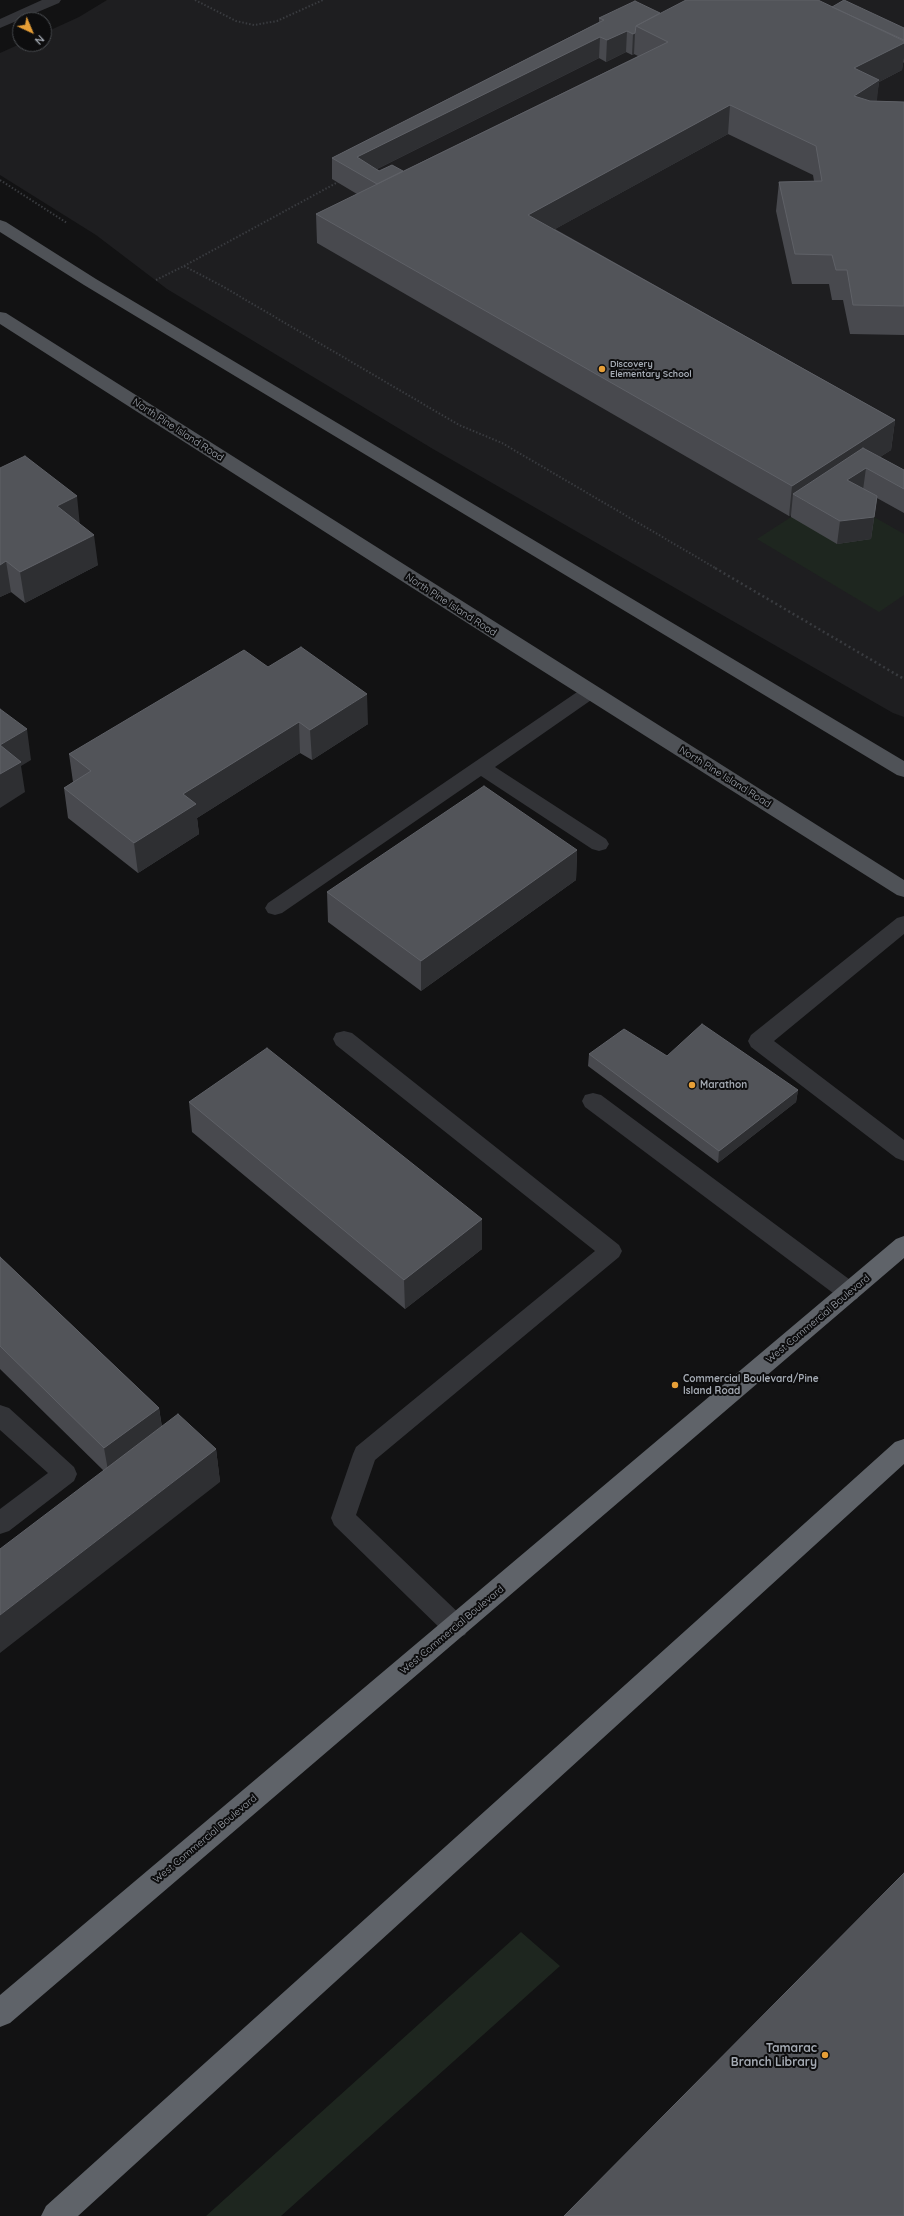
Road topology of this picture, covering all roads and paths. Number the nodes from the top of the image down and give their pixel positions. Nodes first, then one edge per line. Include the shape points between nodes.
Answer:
1 (54, 0) edge
2 (195, 0) edge
3 (323, 0) edge
4 (0, 24) edge
5 (344, 179) edge
6 (0, 225) edge
7 (184, 266) junction
8 (152, 281) dead end
9 (0, 317) edge
10 (904, 679) edge
11 (590, 692) junction
12 (481, 767) junction
13 (904, 770) edge
14 (599, 844) dead end
15 (904, 890) edge
16 (275, 908) dead end
17 (904, 923) edge
18 (344, 1039) dead end
19 (593, 1102) dead end
20 (904, 1152) edge
21 (904, 1245) edge
22 (849, 1292) junction
23 (0, 1416) edge
24 (904, 1448) edge
25 (0, 1523) edge
26 (456, 1626) junction
27 (0, 2014) edge
28 (56, 2216) edge

1 - 4 street
2 - 3 path via 236,21 254,25 276,22
5 - 7 path
6 - 13 main road via 90,282
7 - 8 path
7 - 10 path via 459,425 502,443
9 - 11 main road, North Pine Island Road
11 - 12 street
11 - 15 main road, North Pine Island Road
12 - 14 street
12 - 16 street
17 - 20 street via 759,1041
18 - 26 street via 611,1251 365,1454 343,1518
19 - 22 street
21 - 22 highway, West Commercial Boulevard
22 - 26 highway, West Commercial Boulevard
23 - 25 street via 65,1474
24 - 28 highway
26 - 27 highway, West Commercial Boulevard

